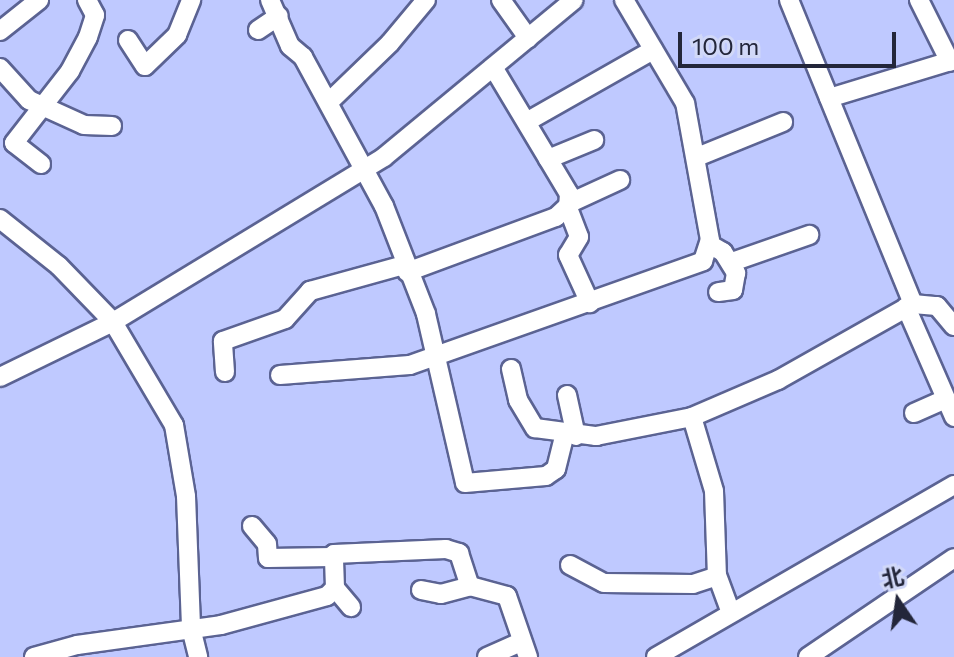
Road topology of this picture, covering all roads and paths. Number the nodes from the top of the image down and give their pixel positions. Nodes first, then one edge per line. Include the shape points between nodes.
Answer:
1 (39, 0) edge
2 (87, 0) edge
3 (191, 0) edge
4 (426, 0) edge
5 (501, 0) edge
6 (574, 0) edge
7 (624, 0) edge
8 (789, 0) edge
9 (919, 0) edge
10 (274, 8) edge
11 (258, 30) dead end
12 (0, 31) edge
13 (528, 38) junction
14 (128, 40) dead end
15 (653, 50) junction
16 (952, 61) edge
17 (493, 67) junction
18 (0, 68) edge
19 (829, 98) junction
20 (329, 102) junction
21 (40, 103) junction
22 (528, 121) junction
23 (783, 122) dead end
24 (112, 126) dead end
25 (594, 140) dead end
26 (697, 157) junction
27 (548, 159) junction
28 (41, 164) dead end
29 (364, 169) junction
30 (620, 180) dead end
31 (572, 202) junction
32 (0, 219) edge
33 (809, 235) dead end
34 (709, 244) junction
35 (732, 262) junction
36 (406, 268) junction
37 (718, 292) dead end
38 (590, 303) junction
39 (909, 306) junction
40 (113, 322) junction
41 (954, 326) edge
42 (437, 356) junction
43 (511, 369) dead end
44 (225, 372) dead end
45 (280, 375) dead end
46 (0, 377) edge
47 (567, 395) dead end
48 (945, 399) junction
49 (914, 413) dead end
50 (692, 417) junction
51 (954, 417) edge
52 (570, 436) junction
53 (954, 485) edge
54 (252, 526) dead end
55 (332, 557) junction
56 (954, 558) edge
57 (570, 565) dead end
58 (717, 576) junction
59 (470, 586) junction
60 (335, 588) junction
61 (421, 590) dead end
62 (351, 607) dead end
63 (731, 613) junction
64 (191, 628) junction
65 (524, 650) edge
66 (34, 657) edge
67 (198, 657) edge
68 (487, 657) edge
69 (656, 657) edge
70 (808, 657) edge

1 - 12 street
2 - 21 street via 95,15 88,37 70,71
3 - 14 street via 177,35 145,66
4 - 20 street
5 - 13 street
6 - 13 street
7 - 15 street
8 - 19 street
9 - 16 street
10 - 11 street
10 - 20 street via 290,46 303,57
13 - 17 street
15 - 22 street
15 - 26 street via 685,103
16 - 19 street
17 - 22 street
17 - 29 street
18 - 21 street via 13,88
19 - 39 street
20 - 29 street
21 - 24 street via 84,125
21 - 28 street via 14,143
22 - 27 street
23 - 26 street
25 - 27 street
26 - 34 street
27 - 31 street
29 - 36 street
29 - 40 street
30 - 31 street
31 - 36 street via 556,217
31 - 38 street via 568,208 579,237 568,255
32 - 40 street via 59,266
33 - 35 street
34 - 35 street
34 - 38 street via 703,261
35 - 37 street via 736,285
36 - 42 street
36 - 44 street via 310,291 285,319 223,341
38 - 42 street
39 - 41 street via 937,306
39 - 48 street
39 - 50 street via 778,380
40 - 46 street
40 - 64 street via 174,425 186,496
42 - 45 street via 355,373
42 - 52 street via 465,483 546,476 556,469
43 - 52 street via 535,428
47 - 52 street
48 - 49 street
48 - 51 street
50 - 52 street
50 - 58 street via 714,491
53 - 63 street
54 - 55 street via 267,544 268,558
55 - 59 street via 452,550 459,553
55 - 60 street
56 - 70 street
57 - 58 street via 604,583 693,584
58 - 63 street
59 - 61 street via 441,594
59 - 65 street via 507,596
60 - 62 street
60 - 64 street via 327,596
63 - 69 street
64 - 66 street
64 - 67 street
65 - 68 street

